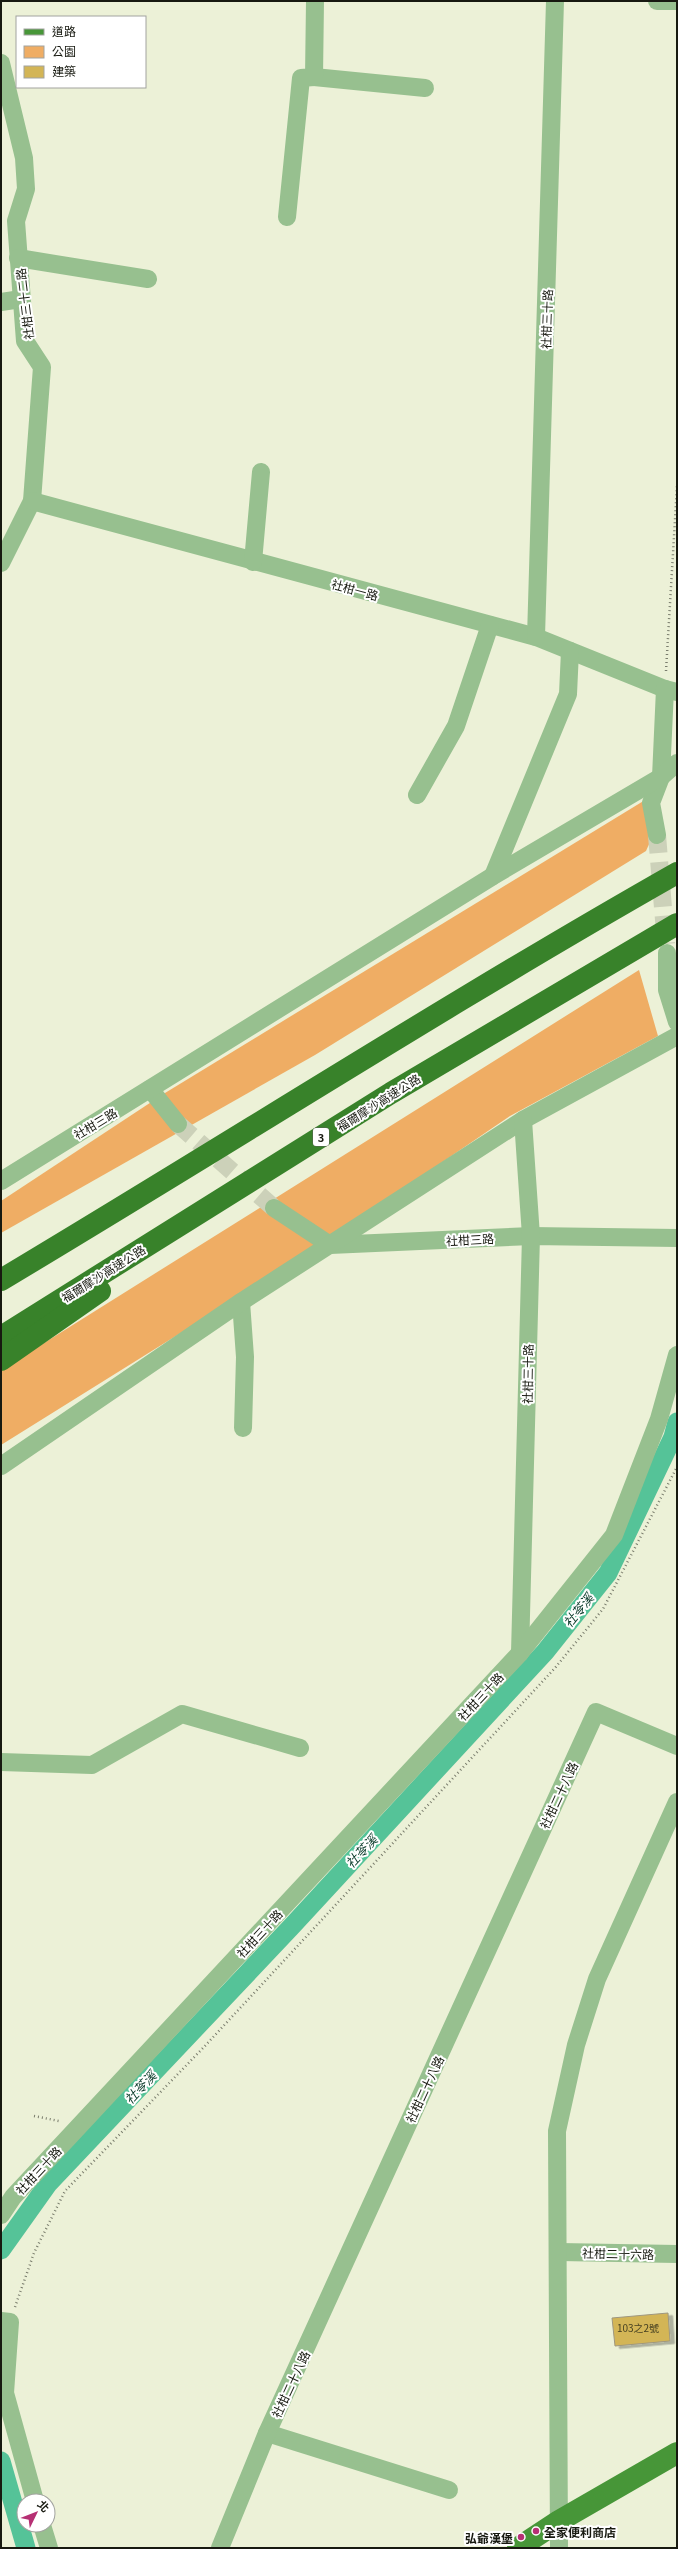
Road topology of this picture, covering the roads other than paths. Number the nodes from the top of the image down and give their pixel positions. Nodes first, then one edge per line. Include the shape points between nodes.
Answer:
1 (315, 1) edge
2 (555, 1) edge
3 (657, 1) edge
4 (677, 2) edge
5 (1, 63) edge
6 (314, 76) junction
7 (425, 88) dead end
8 (287, 216) dead end
9 (18, 258) junction
10 (148, 279) dead end
11 (21, 299) junction
12 (1, 302) edge
13 (261, 472) dead end
14 (32, 501) junction
15 (1, 562) edge
16 (253, 562) junction
17 (490, 625) junction
18 (536, 638) junction
19 (570, 652) junction
20 (672, 691) edge
21 (677, 763) edge
22 (661, 777) junction
23 (417, 795) dead end
24 (657, 835) tunnel mouth
25 (677, 873) edge
26 (493, 876) junction
27 (677, 924) edge
28 (667, 953) tunnel mouth
29 (677, 1022) edge
30 (677, 1036) edge
31 (150, 1089) junction
32 (523, 1120) junction
33 (178, 1124) tunnel mouth
34 (335, 1128) junction
35 (181, 1172) junction
36 (1, 1181) edge
37 (274, 1208) tunnel mouth
38 (531, 1236) junction
39 (677, 1238) edge
40 (330, 1245) junction
41 (1, 1267) edge
42 (1, 1280) edge
43 (241, 1302) junction
44 (1, 1337) edge
45 (677, 1355) edge
46 (1, 1360) edge
47 (243, 1428) dead end
48 (1, 1466) edge
49 (520, 1653) junction
50 (677, 1746) edge
51 (300, 1748) dead end
52 (1, 1762) edge
53 (677, 1802) edge
54 (1, 2215) edge
55 (559, 2252) junction
56 (677, 2254) edge
57 (5, 2322) edge
58 (267, 2433) junction
59 (677, 2453) edge
60 (449, 2490) dead end
61 (33, 2493) edge
62 (559, 2521) junction
63 (44, 2533) edge
64 (49, 2548) edge
65 (220, 2548) edge
66 (518, 2548) edge
67 (558, 2548) edge

1 - 6 street
2 - 18 street, 社柑三十路
3 - 4 street
5 - 9 street, 社柑三十二路 via 24,158 26,189 16,221
6 - 7 street
6 - 8 street via 301,78
9 - 10 street
9 - 11 street, 社柑三十二路
11 - 12 street
11 - 14 street, 社柑三十二路 via 25,341 42,367
13 - 16 street
14 - 15 street, 社柑三十二路
14 - 16 street, 社柑一路
16 - 17 street, 社柑一路
17 - 18 street, 社柑一路
17 - 23 street via 456,726
18 - 19 street, 社柑一路
19 - 20 street, 社柑一路
19 - 26 street via 568,694
20 - 22 street
21 - 22 street, 社柑三路
22 - 24 street via 651,803
22 - 26 street, 社柑三路
25 - 35 highway via 328,1079
26 - 31 street, 社柑三路
27 - 34 highway, 福爾摩沙高速公路 / 3
28 - 29 street via 667,990
30 - 32 street
31 - 33 street
31 - 36 street, 社柑三路
32 - 38 street, 社柑三十路
32 - 40 street
34 - 44 highway, 福爾摩沙高速公路 / 3
34 - 46 highway
35 - 41 highway
35 - 42 highway
37 - 40 street
38 - 39 street, 社柑三路
38 - 40 street, 社柑三路
38 - 49 street, 社柑三十路
40 - 43 street
43 - 47 street via 245,1357
43 - 48 street
45 - 49 street, 社柑三十路 via 659,1419 614,1535
49 - 54 street, 社柑三十路 via 13,2197
50 - 58 street, 社柑二十八路 via 596,1712
51 - 52 street via 182,1714 92,1765
53 - 55 street via 597,1979 576,2044 558,2131
55 - 56 street, 社柑二十六路
55 - 62 street
57 - 61 street via 5,2393
58 - 60 street
58 - 65 street, 社柑二十八路
59 - 62 main road
62 - 66 main road
62 - 67 street
63 - 64 street

